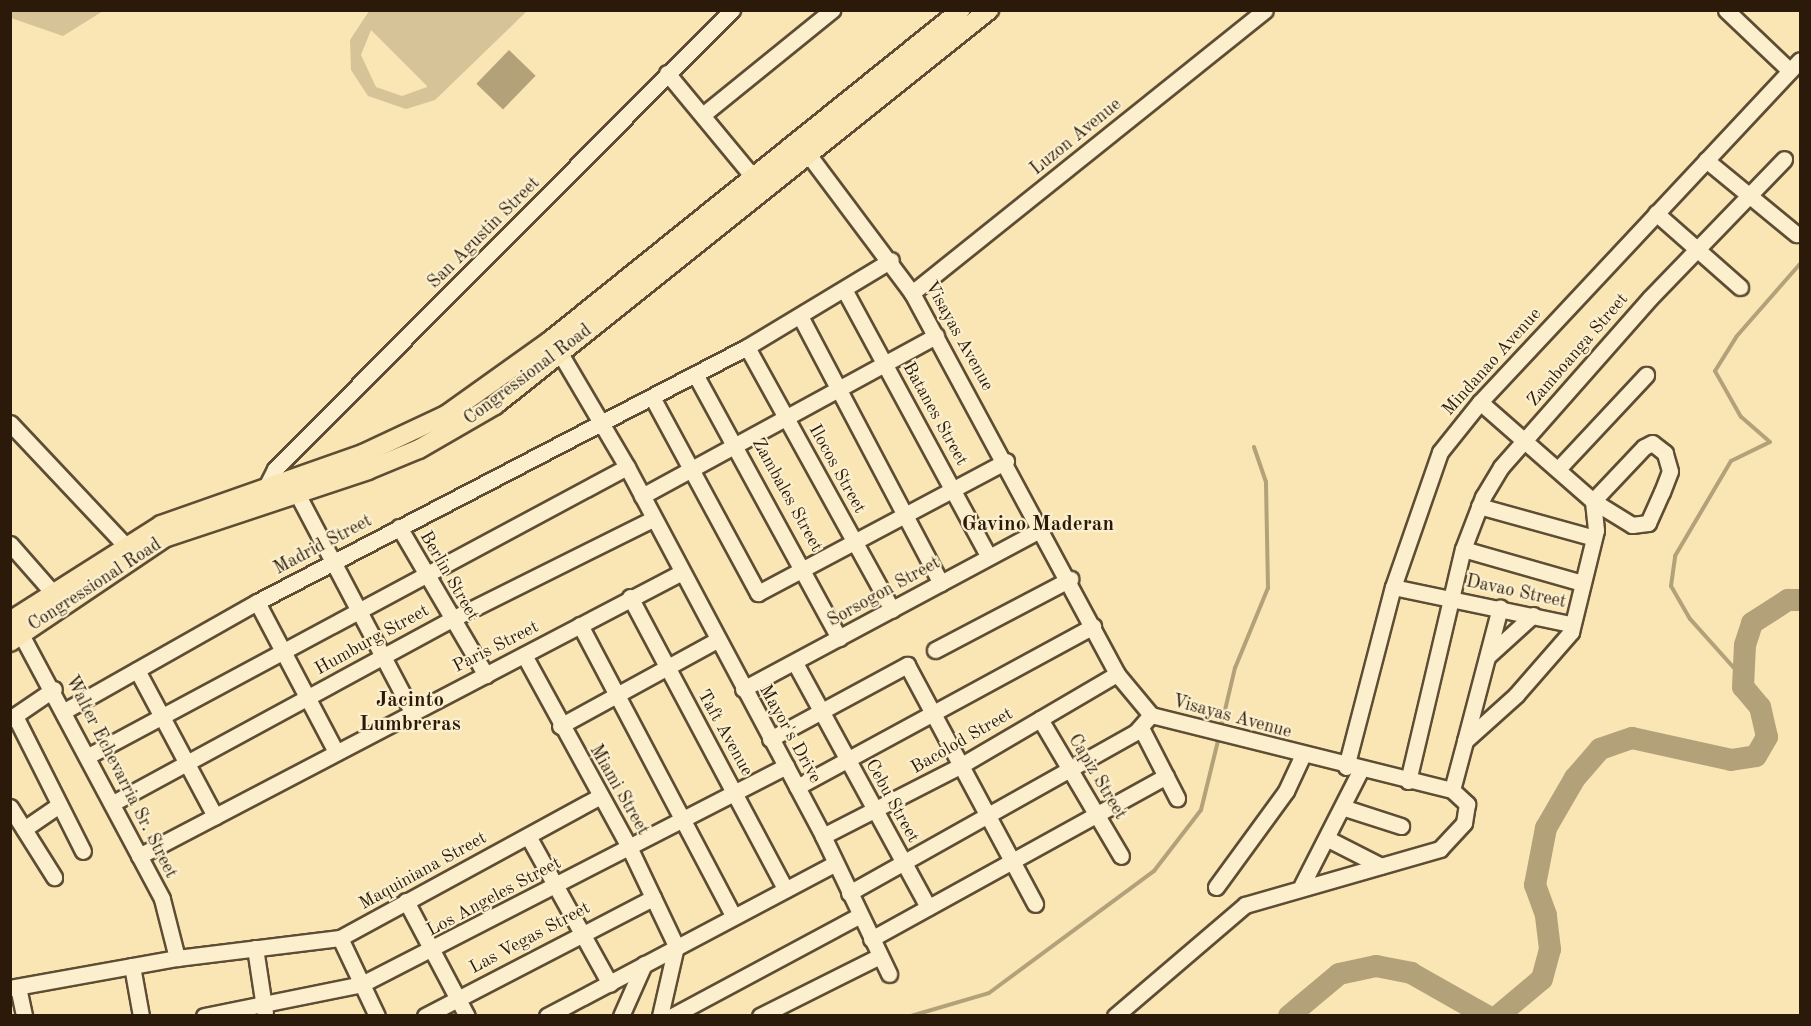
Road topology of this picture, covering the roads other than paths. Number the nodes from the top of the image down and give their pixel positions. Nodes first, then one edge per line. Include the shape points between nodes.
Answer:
1 (732, 10) edge
2 (832, 10) edge
3 (962, 10) edge
4 (1265, 10) edge
5 (1726, 10) edge
6 (987, 11) edge
7 (1795, 65) edge
8 (667, 73) junction
9 (705, 113) junction
10 (804, 148) junction
11 (1784, 159) dead end
12 (1706, 160) junction
13 (753, 177) junction
14 (1749, 194) junction
15 (1656, 213) junction
16 (1796, 234) dead end
17 (1697, 248) junction
18 (891, 260) junction
19 (1740, 287) dead end
20 (845, 291) junction
21 (912, 293) junction
22 (800, 316) junction
23 (936, 336) junction
24 (556, 346) junction
25 (747, 347) junction
26 (885, 362) junction
27 (695, 374) junction
28 (1646, 375) dead end
29 (838, 387) junction
30 (652, 397) junction
31 (1480, 402) junction
32 (787, 418) junction
33 (602, 419) junction
34 (10, 423) edge
35 (1525, 440) junction
36 (737, 445) junction
37 (1006, 461) junction
38 (627, 467) junction
39 (690, 469) junction
40 (1558, 469) junction
41 (267, 484) junction
42 (292, 486) junction
43 (952, 487) junction
44 (642, 496) junction
45 (1593, 501) junction
46 (1479, 506) junction
47 (905, 513) junction
48 (654, 519) junction
49 (399, 527) junction
50 (1043, 528) junction
51 (1594, 538) junction
52 (856, 542) junction
53 (10, 544) edge
54 (124, 544) junction
55 (1463, 549) junction
56 (989, 557) junction
57 (333, 563) junction
58 (806, 569) junction
59 (680, 573) junction
60 (425, 576) junction
61 (1070, 579) junction
62 (941, 583) junction
63 (1582, 583) junction
64 (1393, 587) junction
65 (630, 597) junction
66 (58, 598) junction
67 (1452, 598) junction
68 (257, 602) junction
69 (1500, 608) junction
70 (892, 610) junction
71 (360, 614) junction
72 (1533, 615) junction
73 (450, 620) junction
74 (1570, 624) junction
75 (580, 626) junction
76 (1093, 626) junction
77 (14, 629) edge
78 (839, 638) junction
79 (717, 640) junction
80 (935, 650) dead end
81 (287, 652) junction
82 (524, 655) junction
83 (1488, 656) junction
84 (384, 659) junction
85 (795, 663) junction
86 (666, 668) junction
87 (137, 670) junction
88 (1117, 674) junction
89 (486, 675) junction
90 (54, 689) junction
91 (743, 689) junction
92 (614, 696) junction
93 (309, 697) junction
94 (66, 711) junction
95 (931, 711) junction
96 (412, 712) junction
97 (821, 712) junction
98 (162, 713) junction
99 (1151, 715) junction
100 (13, 718) edge
101 (1040, 719) junction
102 (560, 726) junction
103 (1141, 728) junction
104 (770, 739) junction
105 (1465, 741) junction
106 (336, 752) junction
107 (90, 755) junction
108 (1303, 755) junction
109 (847, 759) junction
110 (187, 764) junction
111 (786, 766) junction
112 (960, 766) junction
113 (1353, 769) junction
114 (1070, 770) junction
115 (1166, 776) junction
116 (1408, 781) junction
117 (797, 788) junction
118 (1452, 790) junction
119 (735, 792) junction
120 (600, 796) junction
121 (1177, 798) dead end
122 (113, 803) junction
123 (59, 805) junction
124 (10, 807) edge
125 (1345, 808) junction
126 (876, 812) junction
127 (1097, 814) junction
128 (985, 815) junction
129 (215, 816) junction
130 (683, 822) junction
131 (1401, 826) dead end
132 (24, 829) junction
133 (528, 836) junction
134 (823, 836) junction
135 (1328, 839) junction
136 (630, 849) junction
137 (82, 851) dead end
138 (139, 855) junction
139 (1121, 856) dead end
140 (902, 859) junction
141 (1013, 860) junction
142 (834, 864) junction
143 (1381, 866) junction
144 (54, 877) dead end
145 (1302, 885) junction
146 (555, 886) junction
147 (1216, 887) dead end
148 (785, 889) junction
149 (849, 893) junction
150 (653, 898) junction
151 (406, 901) junction
152 (1035, 904) dead end
153 (928, 907) junction
154 (733, 915) junction
155 (860, 915) junction
156 (584, 931) junction
157 (340, 938) junction
158 (871, 939) junction
159 (676, 946) junction
160 (255, 948) junction
161 (432, 951) junction
162 (880, 956) junction
163 (177, 958) junction
164 (644, 964) junction
165 (132, 966) junction
166 (889, 974) dead end
167 (362, 984) junction
168 (610, 984) junction
169 (14, 988) edge
170 (458, 998) junction
171 (264, 1010) edge
172 (554, 1014) edge
173 (24, 1016) edge
174 (141, 1016) edge
175 (204, 1016) edge
176 (377, 1016) edge
177 (425, 1016) edge
178 (467, 1016) edge
179 (621, 1016) edge
180 (660, 1016) edge
181 (672, 1016) edge
182 (760, 1016) edge
183 (1115, 1016) edge

1 - 8 street, San Agustin Street
2 - 9 street
3 - 10 main road, Congressional Road
4 - 21 street, Luzon Avenue
5 - 7 street
6 - 10 main road, Congressional Road
7 - 12 street, Mindanao Avenue
8 - 9 street
8 - 41 street, San Agustin Street via 275,469
9 - 13 street
10 - 13 main road, Congressional Road
10 - 18 street, Visayas Avenue
10 - 24 main road, Congressional Road
11 - 14 street, Zamboanga Street
12 - 14 street
12 - 15 street, Mindanao Avenue
13 - 24 main road, Congressional Road
14 - 16 street
14 - 17 street, Zamboanga Street
15 - 17 street
15 - 31 street, Mindanao Avenue
17 - 19 street
17 - 35 street, Zamboanga Street
18 - 20 street
18 - 21 street, Visayas Avenue
20 - 22 street
20 - 26 street, Batanes Street
21 - 23 street, Visayas Avenue
22 - 25 street
22 - 29 street
23 - 26 street
23 - 37 street, Visayas Avenue
24 - 33 street, Mayor's Drive
24 - 42 main road, Congressional Road via 456,430 368,470
25 - 27 street
25 - 32 street, Ilocos Street
26 - 29 street
26 - 43 street, Batanes Street
27 - 30 street
27 - 36 street, Zambales Street
28 - 40 street
29 - 32 street
29 - 47 street
30 - 33 street
30 - 39 street
31 - 35 street
31 - 64 street, Mindanao Avenue via 1440,452 1426,479
32 - 36 street
32 - 52 street, Ilocos Street
33 - 38 street, Mayor's Drive
33 - 49 street, Madrid Street
34 - 54 street
35 - 40 street
35 - 46 street, Zamboanga Street
36 - 39 street
36 - 58 street, Zambales Street
37 - 43 street
37 - 50 street, Visayas Avenue
38 - 44 street, Mayor's Drive
38 - 60 street
39 - 44 street
39 - 58 street via 758,593
40 - 45 street
41 - 42 main road, Congressional Road
41 - 54 main road, Congressional Road via 197,509
42 - 57 street
42 - 66 main road, Congressional Road via 164,538
43 - 47 street
43 - 56 street, Batanes Street
44 - 48 street, Mayor's Drive
45 - 45 street via 1644,447 1652,443 1665,453 1670,471 1645,526 1632,525
45 - 51 street, Davao Street
46 - 51 street
46 - 55 street, Zamboanga Street
47 - 52 street
47 - 62 street
48 - 59 street, Mayor's Drive
48 - 73 street, Humburg Street
49 - 57 street, Madrid Street
49 - 60 street, Berlin Street
50 - 56 street, Sorsogon Street
50 - 61 street, Visayas Avenue
51 - 63 street, Davao Street
52 - 58 street
52 - 70 street, Ilocos Street
53 - 66 street
54 - 66 main road, Congressional Road
55 - 63 street
55 - 67 street, Zamboanga Street
56 - 62 street, Sorsogon Street
57 - 68 street, Madrid Street
57 - 71 street
58 - 78 street, Zambales Street
59 - 65 street, Paris Street
59 - 79 street, Mayor's Drive
60 - 71 street
60 - 73 street, Berlin Street
61 - 76 street, Visayas Avenue
61 - 80 street
62 - 70 street, Sorsogon Street
63 - 74 street, Davao Street
64 - 67 street, Davao Street
64 - 113 street, Mindanao Avenue
65 - 75 street, Paris Street
65 - 86 street, Taft Avenue
66 - 77 main road, Congressional Road
67 - 69 street, Davao Street
67 - 116 street, Zamboanga Street
68 - 81 street
68 - 87 street, Madrid Street
69 - 72 street, Davao Street
69 - 83 street
70 - 78 street, Sorsogon Street
71 - 81 street
71 - 84 street
72 - 74 street, Davao Street
72 - 83 street
73 - 84 street, Humburg Street
73 - 89 street, Berlin Street
74 - 105 street via 1571,632 1516,694
75 - 82 street, Paris Street
75 - 92 street
76 - 88 street, Visayas Avenue
76 - 95 street
77 - 90 street, Walter Echevarria Sr. Street
78 - 85 street, Sorsogon Street
79 - 86 street
79 - 91 street, Mayor's Drive
81 - 93 street
81 - 98 street
82 - 89 street, Paris Street
82 - 102 street, Miami Street
83 - 105 street
84 - 93 street, Humburg Street
84 - 96 street
85 - 91 street, Sorsogon Street
85 - 97 street, Cebu Street
86 - 92 street
86 - 119 street, Taft Avenue
87 - 94 street, Madrid Street
87 - 98 street
88 - 99 street, Visayas Avenue
88 - 101 street, Bacolod Street
89 - 96 street, Paris Street
90 - 94 street, Walter Echevarria Sr. Street
90 - 100 street
91 - 104 street, Mayor's Drive
92 - 102 street
92 - 130 street
93 - 106 street
93 - 110 street, Humburg Street
94 - 107 street, Walter Echevarria Sr. Street
95 - 97 street via 907,665
95 - 109 street
95 - 112 street
96 - 106 street, Paris Street
97 - 104 street
97 - 109 street, Cebu Street
98 - 107 street
98 - 110 street
99 - 103 street
99 - 108 street, Visayas Avenue
100 - 123 street
101 - 112 street, Bacolod Street
101 - 114 street, Capiz Street
102 - 120 street, Miami Street
103 - 114 street
103 - 115 street
104 - 111 street, Mayor's Drive
105 - 118 street
106 - 129 street, Paris Street
107 - 122 street, Walter Echevarria Sr. Street
108 - 113 street, Visayas Avenue
108 - 147 street via 1286,791
109 - 117 street
109 - 126 street, Cebu Street
110 - 122 street, Humburg Street
110 - 129 street
111 - 117 street, Mayor's Drive
111 - 119 street, Los Angeles Street
112 - 126 street, Bacolod Street
112 - 128 street
113 - 116 street, Visayas Avenue
113 - 125 street, Mindanao Avenue
114 - 127 street, Capiz Street
114 - 128 street
115 - 121 street
115 - 127 street
116 - 118 street, Visayas Avenue
117 - 134 street, Mayor's Drive
118 - 143 street via 1464,797 1467,813 1448,846
119 - 130 street, Los Angeles Street
119 - 148 street, Taft Avenue
120 - 133 street, Maquiniana Street
120 - 136 street, Miami Street
122 - 138 street, Walter Echevarria Sr. Street
123 - 132 street
123 - 137 street
124 - 132 street
125 - 131 street
125 - 135 street, Mindanao Avenue
126 - 134 street, Bacolod Street
126 - 140 street, Cebu Street
127 - 139 street, Capiz Street
127 - 141 street
128 - 140 street
128 - 141 street
129 - 138 street, Paris Street
130 - 136 street, Los Angeles Street
130 - 154 street
132 - 144 street
133 - 146 street
133 - 151 street, Maquiniana Street
134 - 142 street, Mayor's Drive
135 - 143 street
135 - 145 street, Mindanao Avenue
136 - 146 street, Los Angeles Street
136 - 150 street, Miami Street
138 - 163 street, Walter Echevarria Sr. Street via 162,899
140 - 149 street
140 - 153 street, Cebu Street
141 - 152 street
141 - 153 street
142 - 148 street
142 - 149 street, Mayor's Drive
143 - 145 street
145 - 183 street via 1245,904
146 - 156 street
146 - 161 street, Los Angeles Street
148 - 154 street
149 - 155 street, Mayor's Drive
150 - 156 street, Las Vegas Street
150 - 159 street, Miami Street
151 - 157 street, Maquiniana Street
151 - 161 street
153 - 158 street
154 - 159 street
155 - 158 street, Mayor's Drive
155 - 181 street
156 - 168 street
156 - 170 street, Las Vegas Street
157 - 160 street, Maquiniana Street
157 - 167 street
158 - 162 street, Mayor's Drive
159 - 164 street
159 - 180 street
160 - 163 street, Maquiniana Street
160 - 171 street
161 - 167 street, Los Angeles Street
161 - 170 street
162 - 166 street, Mayor's Drive
162 - 182 street
163 - 165 street, Maquiniana Street
164 - 168 street
164 - 179 street
165 - 169 street, Maquiniana Street
165 - 174 street
167 - 171 street, Los Angeles Street
167 - 176 street
168 - 172 street
169 - 173 street
170 - 177 street, Las Vegas Street
170 - 178 street
171 - 175 street, Los Angeles Street

